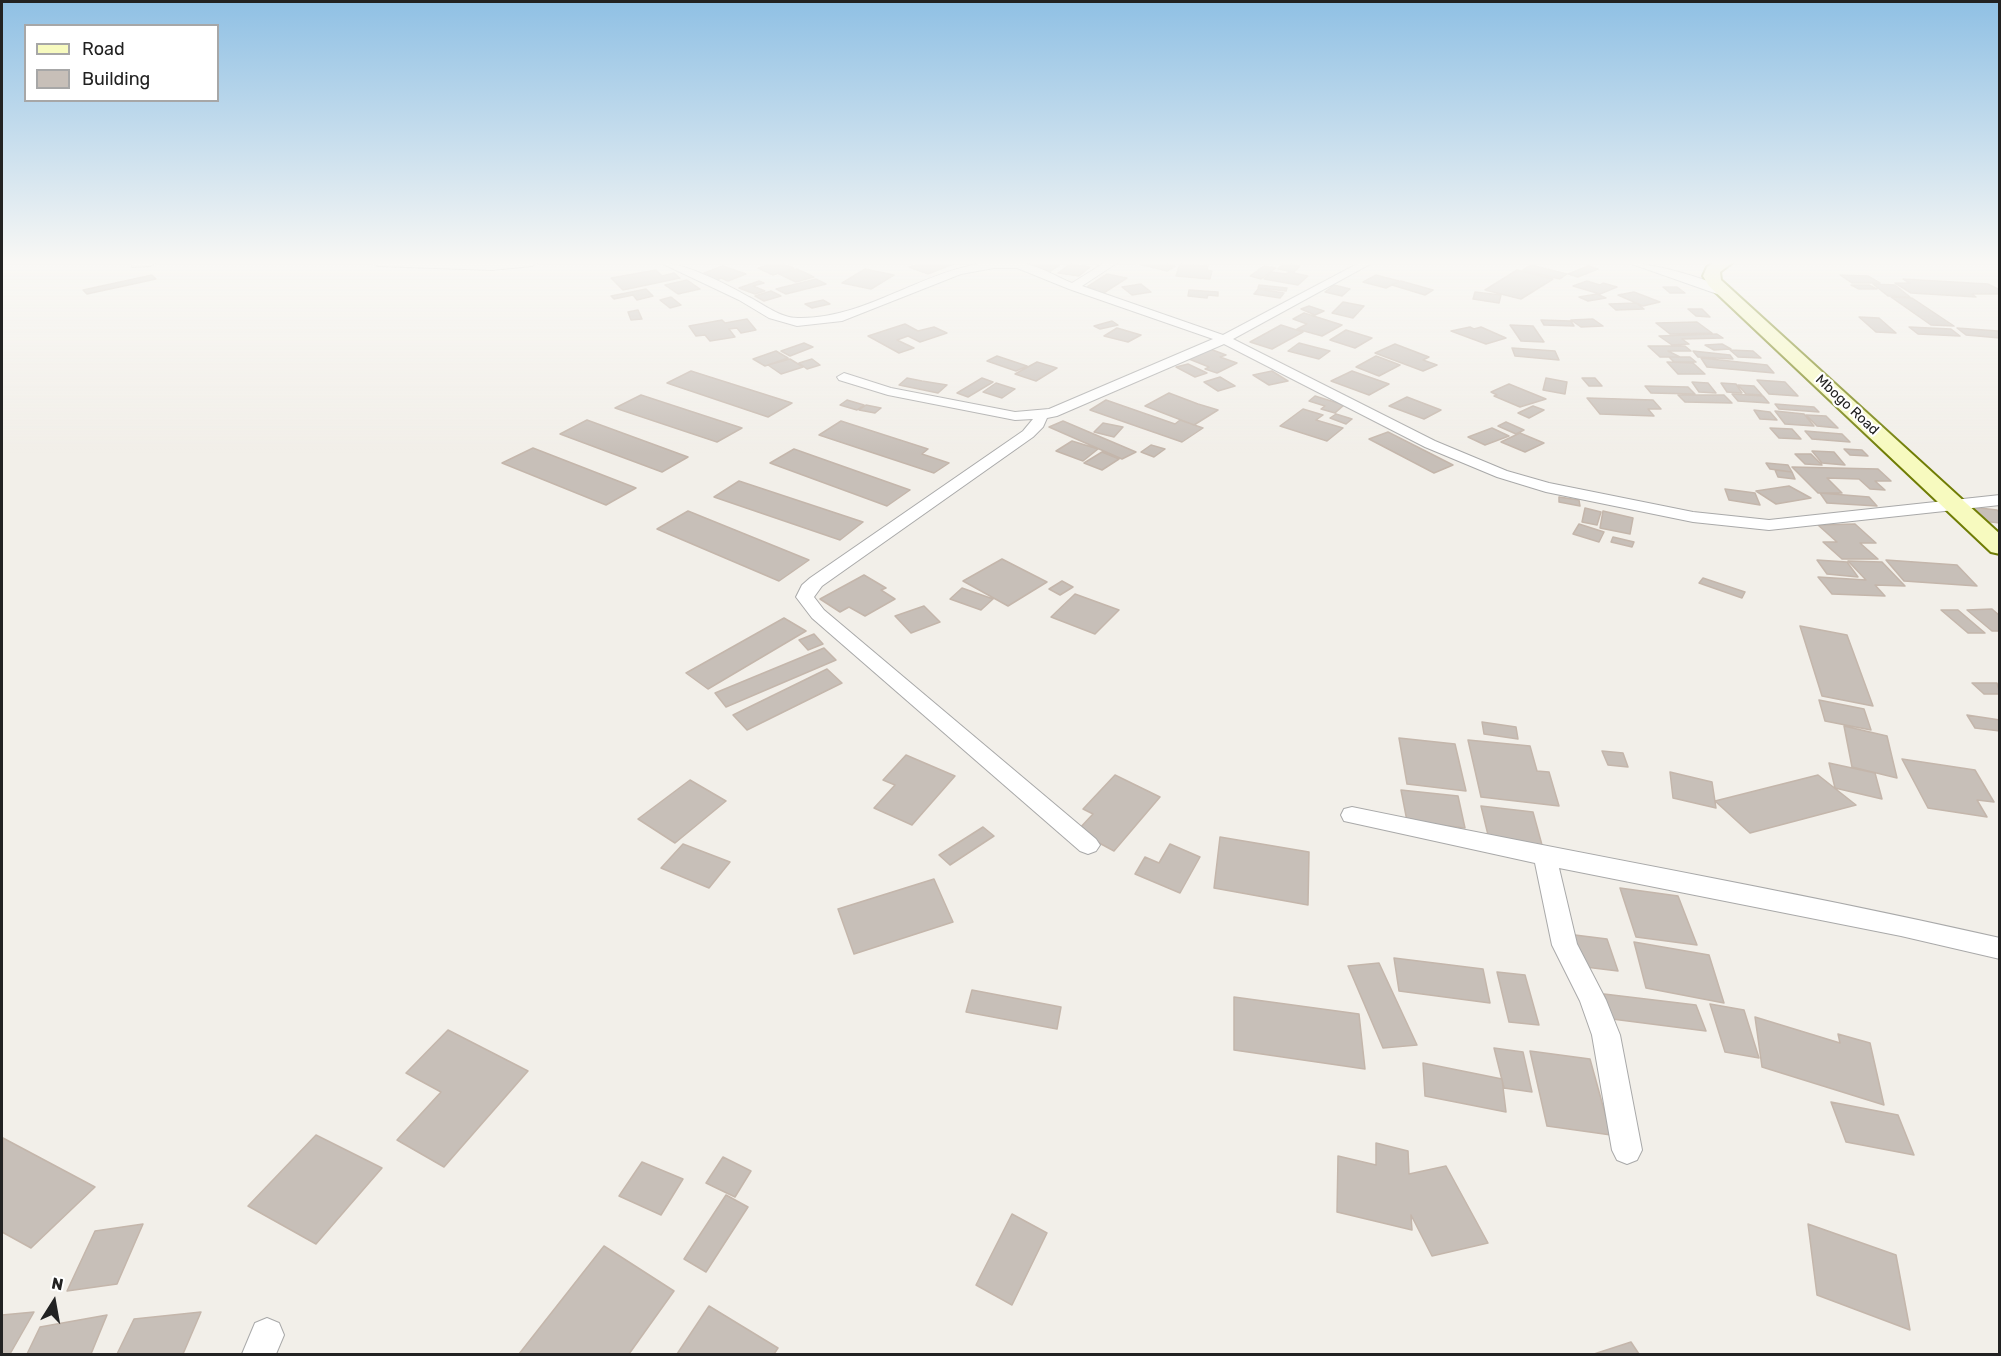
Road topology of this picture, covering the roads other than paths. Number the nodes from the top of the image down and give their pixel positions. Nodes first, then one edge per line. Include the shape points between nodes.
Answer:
1 (1187, 326) edge
2 (1248, 326) edge
3 (1761, 326) edge
4 (1224, 339) junction
5 (844, 377) dead end
6 (1041, 416) junction
7 (2000, 500) edge
8 (1950, 503) junction
9 (2000, 546) edge
10 (1352, 815) dead end
11 (1088, 845) dead end
12 (1545, 856) junction
13 (2000, 949) edge
14 (1627, 1150) dead end

1 - 4 street
2 - 4 street
3 - 8 main road, Mbogo Road
4 - 6 street
4 - 8 street via 1450,453 1546,487 1746,524 1788,523
5 - 6 street via 888,391 997,413
6 - 11 street via 1028,434 816,582 806,597 818,614
7 - 8 street
8 - 9 main road, Mbogo Road
10 - 12 street
12 - 13 street
12 - 14 street via 1565,945 1593,999 1606,1035

